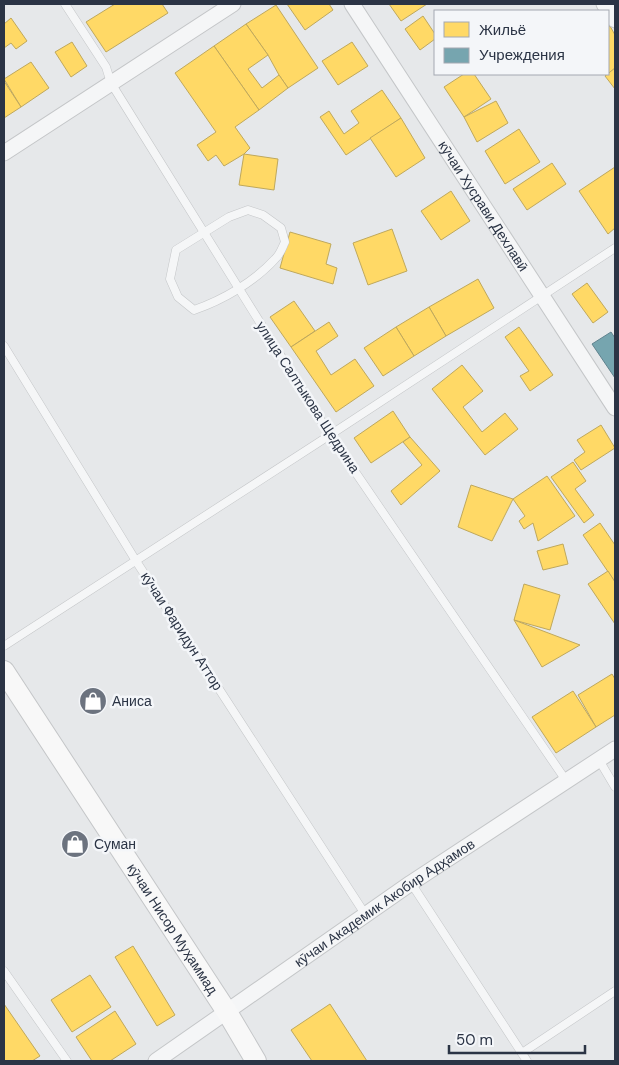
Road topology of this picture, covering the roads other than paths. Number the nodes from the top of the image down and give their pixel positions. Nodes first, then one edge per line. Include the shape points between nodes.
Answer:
1 (65, 4) edge
2 (233, 4) edge
3 (352, 4) edge
4 (110, 83) junction
5 (4, 153) edge
6 (204, 232) junction
7 (615, 248) edge
8 (239, 288) junction
9 (542, 296) junction
10 (4, 346) edge
11 (615, 408) edge
12 (330, 435) junction
13 (136, 561) junction
14 (4, 646) edge
15 (5, 674) edge
16 (615, 750) edge
17 (598, 760) junction
18 (567, 782) junction
19 (615, 787) edge
20 (411, 882) junction
21 (365, 914) junction
22 (4, 970) edge
23 (615, 991) edge
24 (227, 1012) junction
25 (522, 1052) junction
26 (67, 1061) edge
27 (156, 1061) edge
28 (256, 1061) edge
29 (528, 1061) edge

1 - 4 lane, улица Салтыкова Щедрина via 106,67
2 - 4 street
3 - 9 street, кӯчаи Хусрави Дехлавӣ
4 - 5 street
4 - 6 lane, улица Салтыкова Щедрина
6 - 8 lane, улица Салтыкова Щедрина
6 - 8 lane via 176,250 170,279 178,297 194,310 215,303
6 - 8 lane via 248,210 263,215 280,228 285,242 277,258
7 - 9 lane
8 - 12 lane, улица Салтыкова Щедрина
9 - 11 street, кӯчаи Хусрави Дехлавӣ
9 - 12 lane
10 - 13 lane, кӯчаи Фаридун Аттор
12 - 13 lane
12 - 18 lane, улица Салтыкова Щедрина
13 - 14 lane
13 - 21 lane, кӯчаи Фаридун Аттор
15 - 24 street, кӯчаи Нисор Муҳаммад
16 - 17 street, кӯчаи Академик Акобир Адҳамов
17 - 18 street, кӯчаи Академик Акобир Адҳамов
17 - 19 lane
18 - 20 street, кӯчаи Академик Акобир Адҳамов
20 - 21 street, кӯчаи Академик Акобир Адҳамов
20 - 25 lane
21 - 24 street, кӯчаи Академик Акобир Адҳамов
22 - 26 lane
23 - 25 lane
24 - 27 street, кӯчаи Академик Акобир Адҳамов
24 - 28 street, кӯчаи Нисор Муҳаммад
25 - 29 lane

